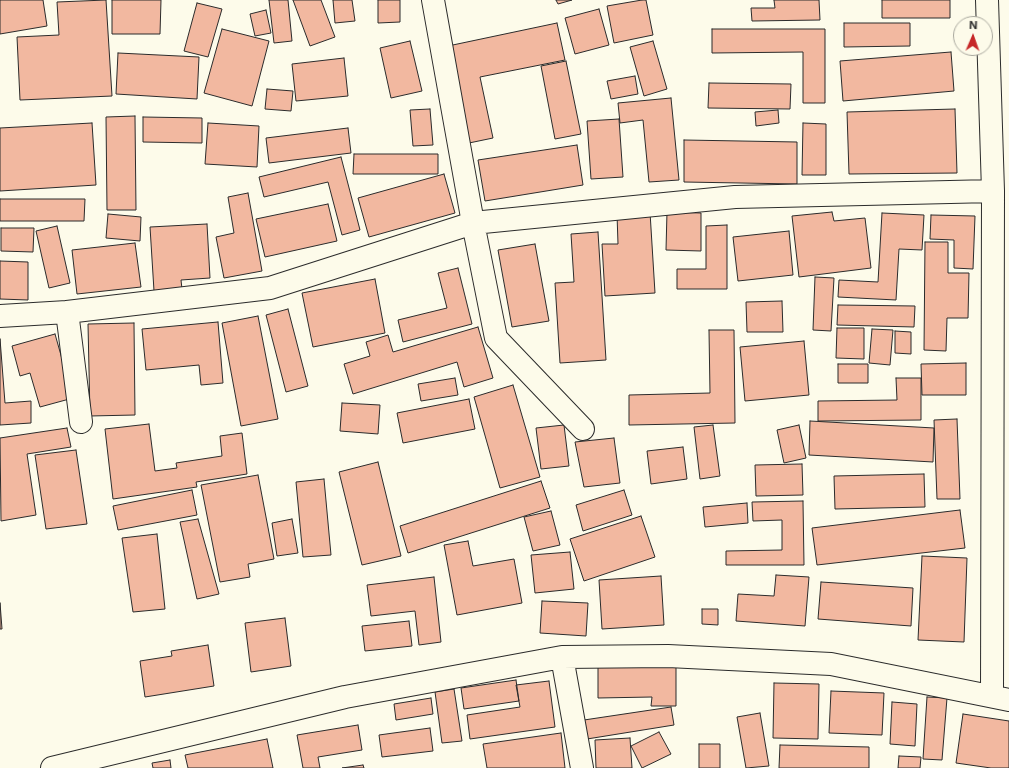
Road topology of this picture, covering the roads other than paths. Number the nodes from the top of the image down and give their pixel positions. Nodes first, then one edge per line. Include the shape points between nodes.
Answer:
1 (433, 0) edge
2 (987, 0) edge
3 (993, 191) junction
4 (473, 223) junction
5 (67, 312) junction
6 (0, 316) edge
7 (81, 422) dead end
8 (583, 429) dead end
9 (562, 657) junction
10 (1001, 698) edge
11 (52, 768) edge
12 (582, 768) edge

1 - 4 street
2 - 3 street
3 - 4 street via 735,197
3 - 10 street
4 - 5 street via 270,288
4 - 8 street via 496,338
5 - 6 street
5 - 7 street
9 - 10 street via 668,656 831,664
9 - 11 street via 345,697
9 - 12 street

